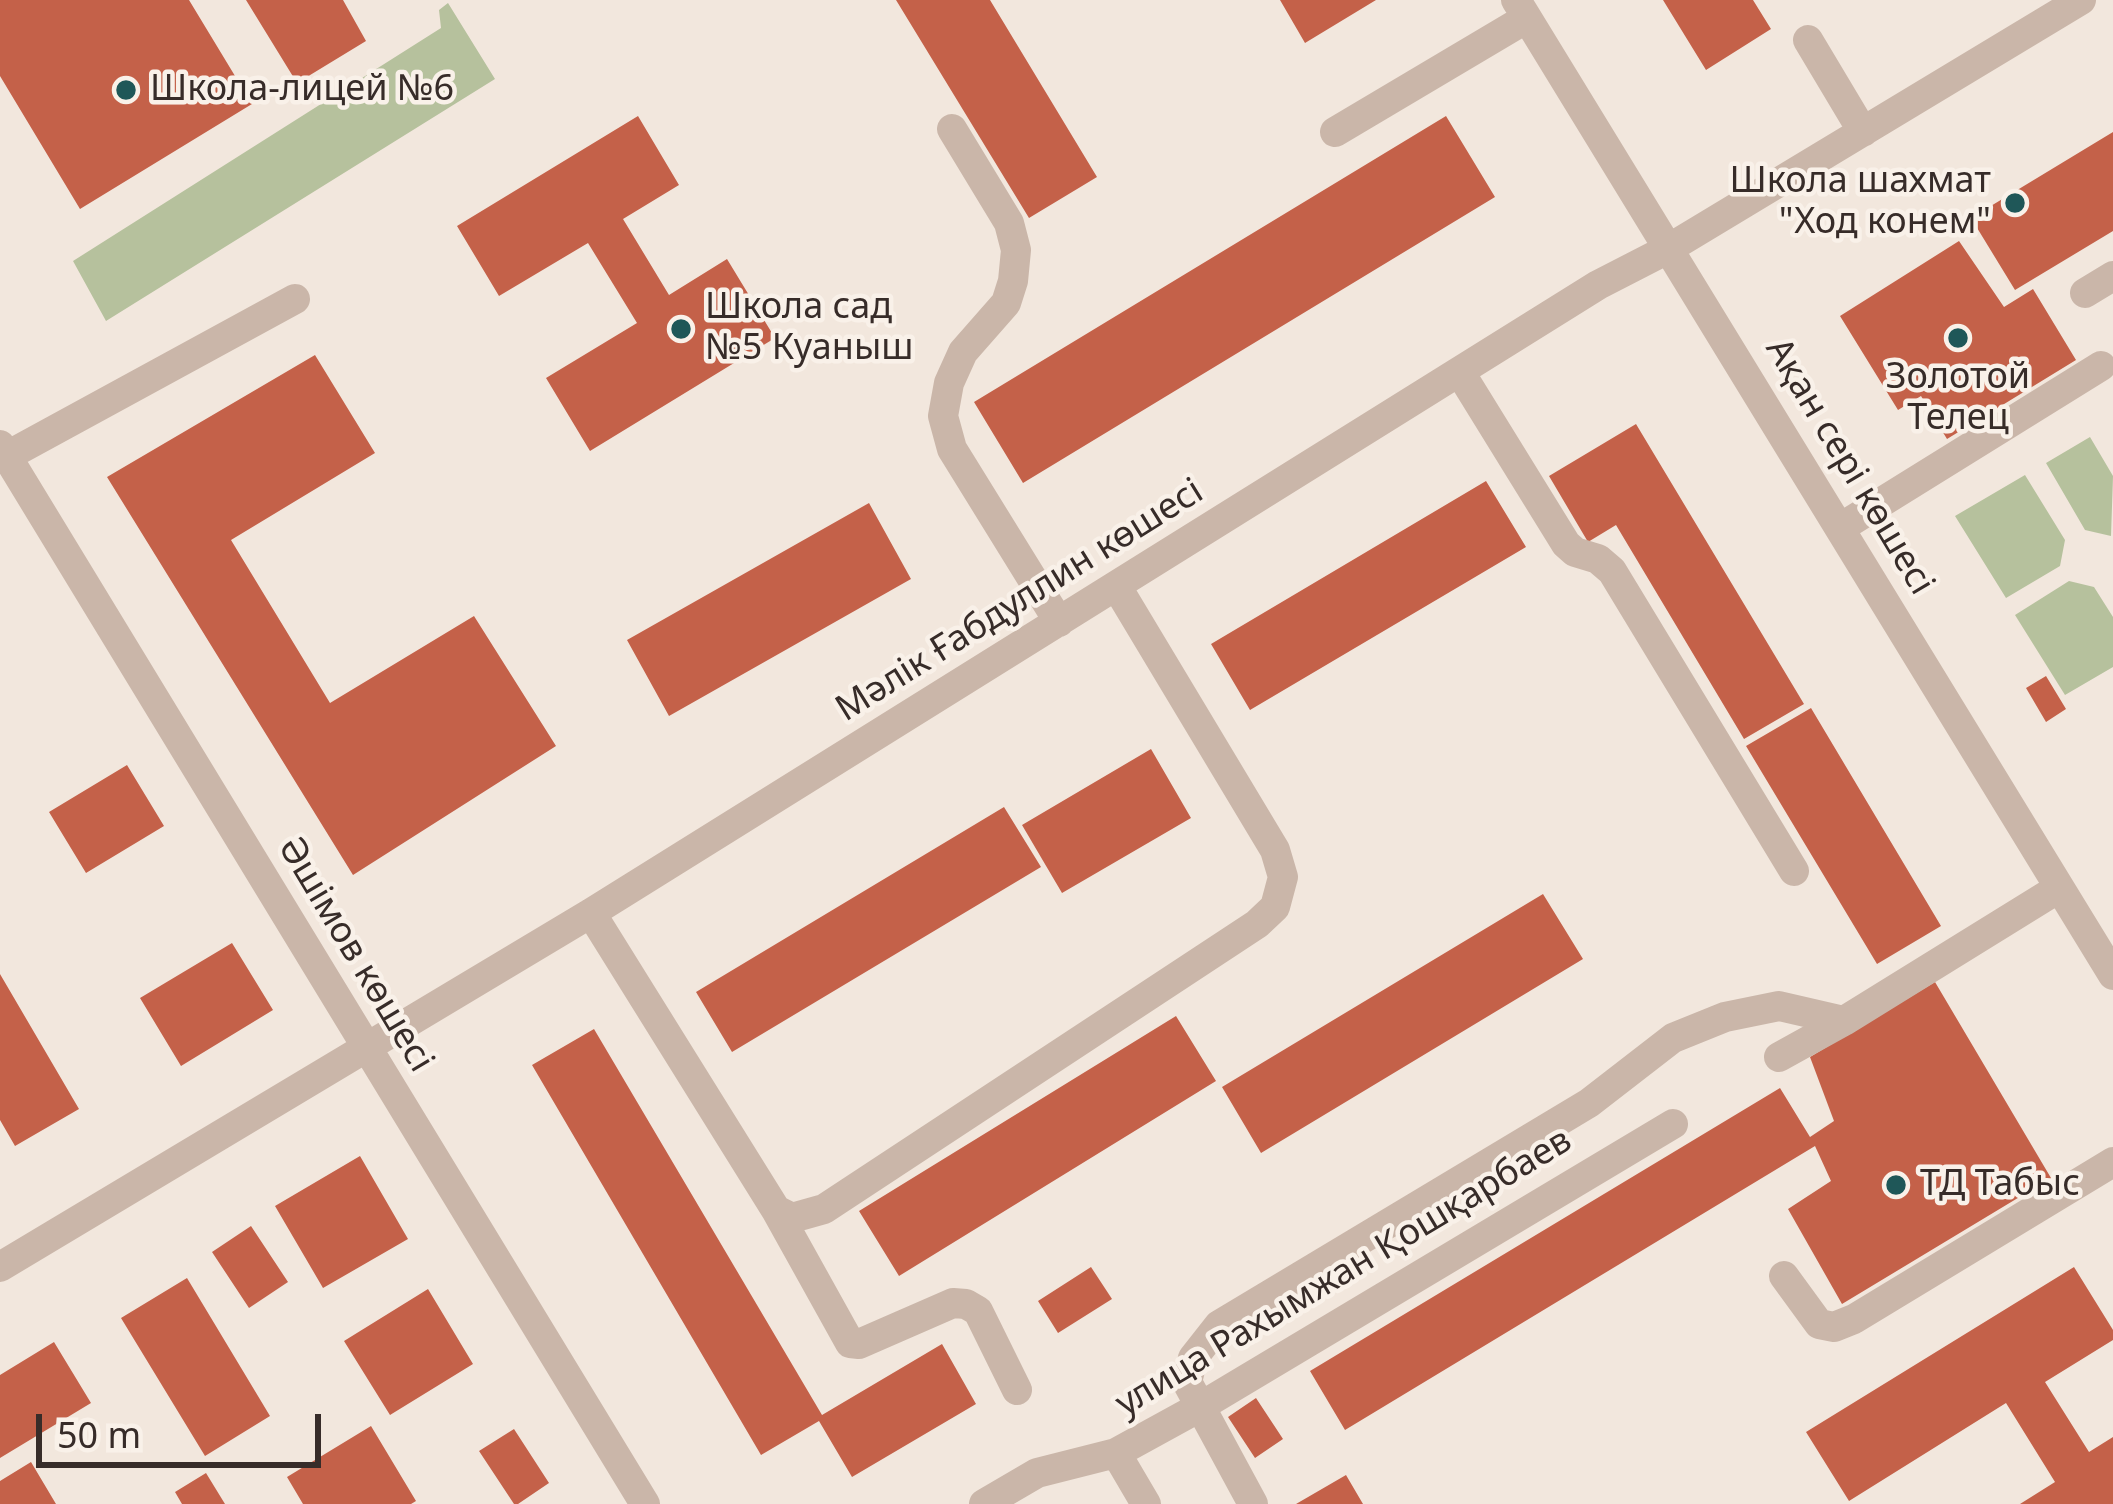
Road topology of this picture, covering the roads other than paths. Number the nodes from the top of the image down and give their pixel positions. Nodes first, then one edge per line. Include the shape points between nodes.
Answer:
1 (2080, 0) edge
2 (1521, 9) edge
3 (1808, 40) dead end
4 (952, 129) dead end
5 (1863, 131) junction
6 (1334, 132) dead end
7 (1668, 249) junction
8 (2113, 276) edge
9 (2085, 293) dead end
10 (296, 298) dead end
11 (2101, 366) dead end
12 (1461, 374) junction
13 (3, 451) edge
14 (1840, 528) junction
15 (1117, 587) junction
16 (1059, 622) junction
17 (1794, 871) dead end
18 (2059, 887) junction
19 (591, 914) junction
20 (2113, 975) edge
21 (1844, 1021) junction
22 (367, 1050) junction
23 (1779, 1057) dead end
24 (1673, 1124) dead end
25 (2113, 1162) edge
26 (776, 1210) junction
27 (0, 1267) edge
28 (1784, 1276) dead end
29 (1017, 1390) dead end
30 (1198, 1408) junction
31 (1116, 1453) junction
32 (645, 1504) edge
33 (983, 1504) edge
34 (1145, 1504) edge
35 (1253, 1504) edge

1 - 5 street, Мәлік Ғабдуллин көшесі
2 - 6 street
2 - 7 street, Ақан сері көшесі
3 - 5 street
4 - 16 street via 1009,223 1016,250 1006,302 963,352 943,416 952,448
5 - 7 street, Мәлік Ғабдуллин көшесі
7 - 12 street, Мәлік Ғабдуллин көшесі
7 - 14 street, Ақан сері көшесі
8 - 9 street
10 - 13 street
11 - 14 street
12 - 15 street, Мәлік Ғабдуллин көшесі
12 - 17 street via 1566,544 1612,572
13 - 22 street, Әшімов көшесі
14 - 18 street, Ақан сері көшесі
15 - 16 street, Мәлік Ғабдуллин көшесі
15 - 26 street via 1275,850 1283,878 1274,907 824,1210 792,1218
16 - 19 street, Мәлік Ғабдуллин көшесі
18 - 20 street, Ақан сері көшесі
18 - 21 street
19 - 22 street, Мәлік Ғабдуллин көшесі
19 - 26 street
21 - 23 street
21 - 30 street via 1779,1006 1673,1038 1589,1103 1219,1324 1193,1358 1187,1382
22 - 27 street, Мәлік Ғабдуллин көшесі
22 - 32 street, Әшімов көшесі
24 - 30 street, улица Рахымжан Қошқарбаев
25 - 28 street via 1834,1327 1819,1324
26 - 29 street via 850,1343 966,1304 978,1311
30 - 31 street, улица Рахымжан Қошқарбаев
30 - 35 street
31 - 33 street, улица Рахымжан Қошқарбаев via 1036,1473
31 - 34 street

